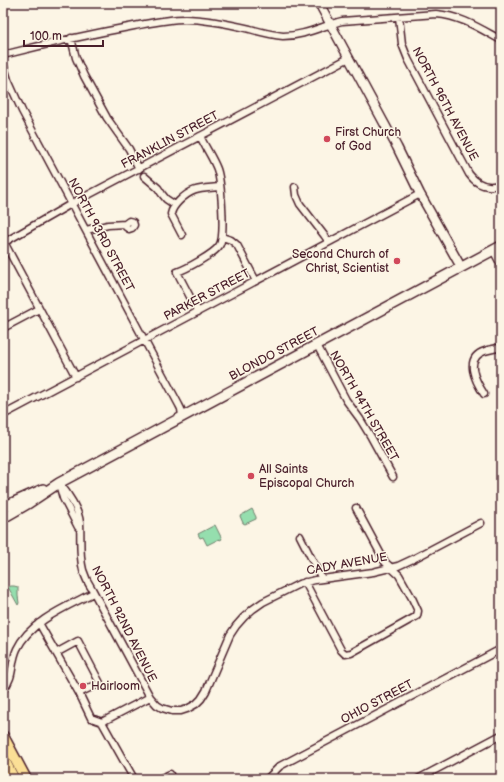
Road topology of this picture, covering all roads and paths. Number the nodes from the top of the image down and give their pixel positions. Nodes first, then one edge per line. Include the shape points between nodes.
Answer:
1 (319, 3) edge
2 (399, 17) junction
3 (330, 24) junction
4 (71, 38) junction
5 (501, 40) edge
6 (3, 55) edge
7 (349, 58) junction
8 (3, 63) edge
9 (200, 136) junction
10 (139, 169) junction
11 (144, 176) dead end
12 (501, 184) edge
13 (220, 187) junction
14 (295, 187) dead end
15 (420, 194) junction
16 (71, 204) junction
17 (175, 205) junction
18 (126, 224) dead end
19 (86, 230) junction
20 (182, 235) dead end
21 (222, 237) junction
22 (329, 242) junction
23 (4, 243) edge
24 (497, 248) edge
25 (501, 265) edge
26 (461, 267) junction
27 (256, 281) junction
28 (39, 309) junction
29 (198, 312) junction
30 (3, 328) edge
31 (144, 341) junction
32 (316, 345) junction
33 (501, 347) edge
34 (76, 377) junction
35 (484, 394) dead end
36 (3, 416) edge
37 (182, 416) junction
38 (393, 477) dead end
39 (59, 483) junction
40 (3, 507) edge
41 (356, 508) dead end
42 (3, 518) edge
43 (481, 523) dead end
44 (300, 536) dead end
45 (392, 568) junction
46 (322, 579) junction
47 (306, 582) junction
48 (93, 593) junction
49 (39, 623) junction
50 (501, 649) edge
51 (56, 652) junction
52 (3, 690) edge
53 (79, 693) junction
54 (151, 699) junction
55 (102, 722) junction
56 (501, 735) edge
57 (3, 736) edge
58 (3, 758) edge
59 (170, 774) dead end
60 (14, 779) edge
61 (26, 779) edge
62 (134, 779) edge
63 (159, 779) edge
64 (267, 779) edge
65 (418, 779) edge

1 - 3 street
2 - 3 street
2 - 5 street via 446,15 465,21
2 - 12 street, NORTH 96TH AVENUE via 402,44 408,59 471,176 484,186
3 - 4 street via 304,34 283,36 214,21 183,19
3 - 7 street
4 - 6 street
4 - 10 street via 84,76
7 - 9 street, FRANKLIN STREET
7 - 15 street
8 - 16 street, NORTH 93RD STREET via 15,97
9 - 10 street, FRANKLIN STREET
9 - 13 street via 217,169
10 - 16 street, FRANKLIN STREET
11 - 17 street
13 - 17 street via 192,191
13 - 21 street
14 - 22 street via 300,204
15 - 22 street, PARKER STREET
15 - 26 street
16 - 19 street, NORTH 93RD STREET
16 - 23 street, FRANKLIN STREET
17 - 20 street via 172,214
18 - 19 street
19 - 31 street, NORTH 93RD STREET
21 - 27 street via 237,245
21 - 29 street via 221,243 210,255 177,272
22 - 27 street, PARKER STREET
23 - 28 street
24 - 25 street
24 - 26 main road, BLONDO STREET
26 - 32 main road, BLONDO STREET
27 - 29 street, PARKER STREET
28 - 30 street
28 - 34 street
29 - 31 street, PARKER STREET
31 - 34 street, PARKER STREET
31 - 37 street, NORTH 93RD STREET via 179,405
32 - 37 main road, BLONDO STREET
32 - 38 street, NORTH 94TH STREET
33 - 35 street via 481,352 473,362 474,377
34 - 36 street, PARKER STREET
37 - 39 main road, BLONDO STREET
39 - 40 main road, BLONDO STREET
39 - 42 main road, BLONDO STREET
39 - 48 street, NORTH 92ND AVENUE via 63,498 80,530 83,569
41 - 45 street via 386,562
43 - 45 street, CADY AVENUE
44 - 46 street
45 - 46 street, CADY AVENUE
45 - 47 street via 412,598 418,616 345,654
46 - 47 street, CADY AVENUE
47 - 54 street, CADY AVENUE via 257,606 240,621 230,635 206,691 196,704 181,711 172,711 162,708
48 - 49 street
48 - 54 street, NORTH 92ND AVENUE
49 - 51 street
49 - 52 street via 18,647 11,678
50 - 64 street, OHIO STREET via 280,766
51 - 53 street
51 - 53 street via 78,641 100,683
53 - 55 street via 91,718
54 - 55 street
55 - 62 street
56 - 65 street
57 - 61 main road
58 - 60 main road
59 - 63 street

